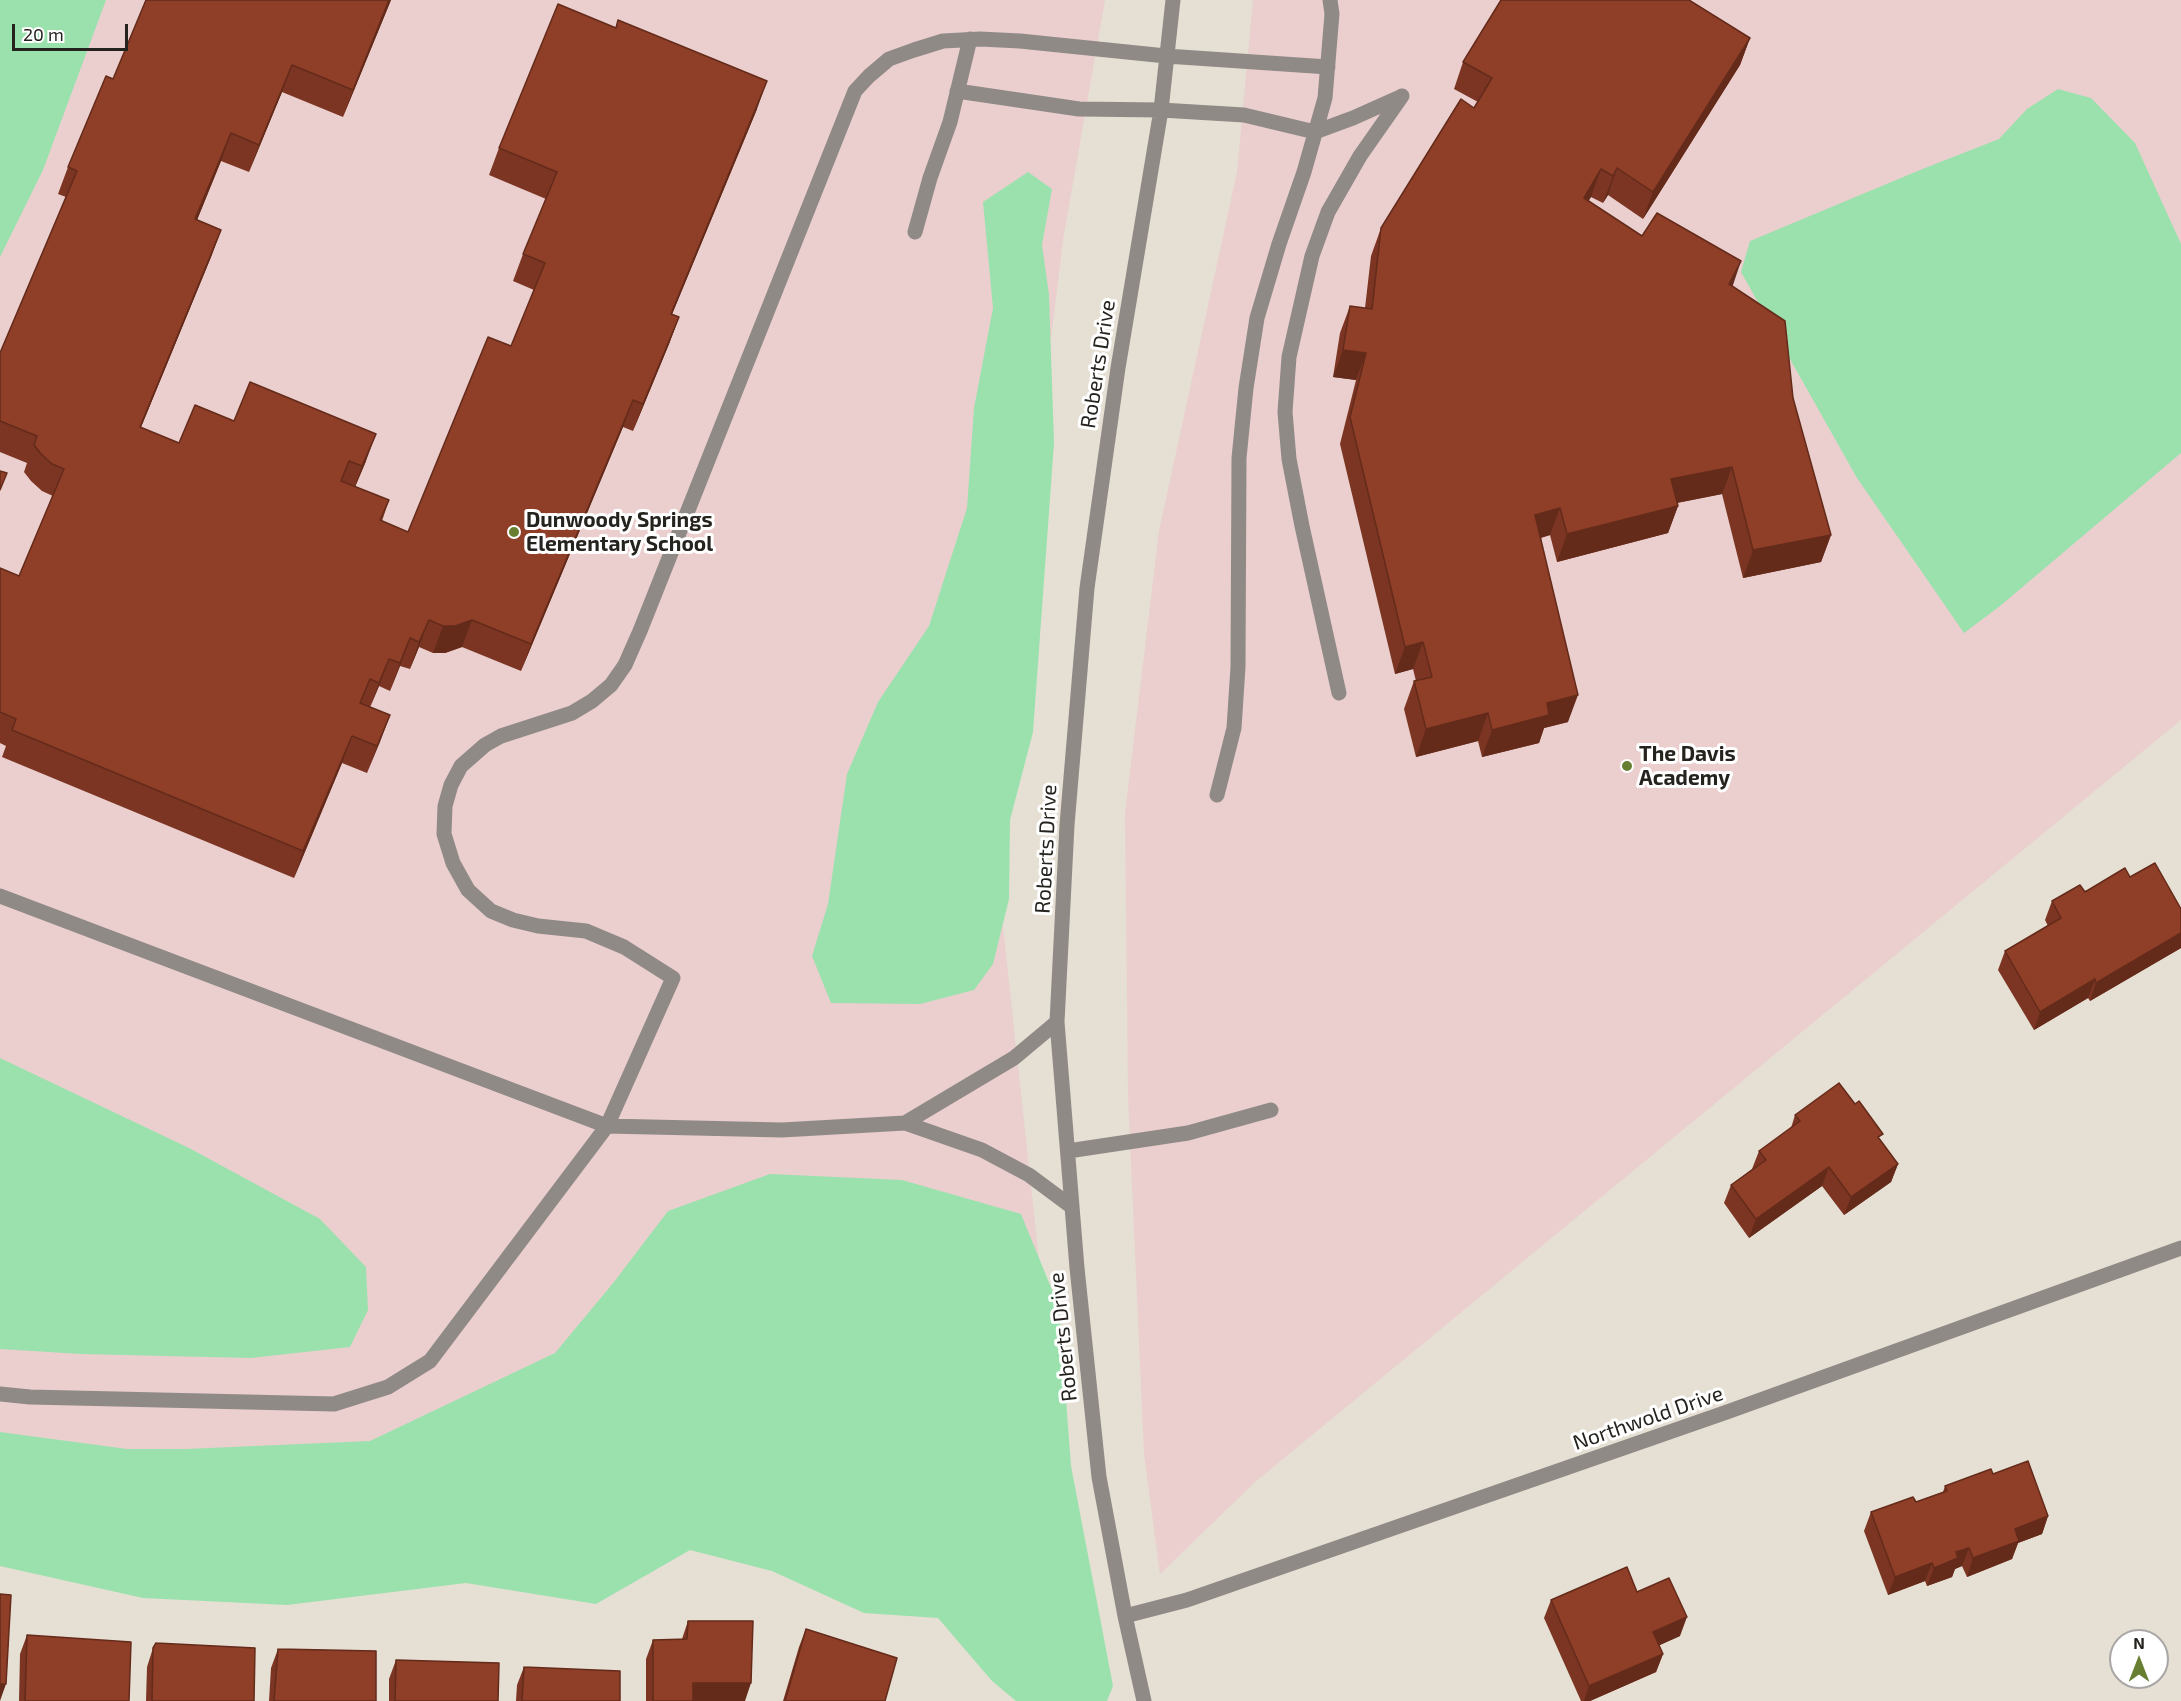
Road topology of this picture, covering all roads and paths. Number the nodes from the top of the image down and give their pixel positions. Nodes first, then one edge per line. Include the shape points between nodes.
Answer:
1 (1173, 0) edge
2 (1330, 0) edge
3 (970, 39) junction
4 (1167, 56) junction
5 (1328, 67) junction
6 (957, 91) junction
7 (1161, 110) junction
8 (1315, 132) junction
9 (915, 232) dead end
10 (1339, 693) dead end
11 (1217, 795) dead end
12 (0, 896) edge
13 (1058, 1022) junction
14 (1271, 1110) dead end
15 (904, 1123) junction
16 (607, 1126) junction
17 (1068, 1151) junction
18 (1072, 1206) junction
19 (2181, 1248) edge
20 (0, 1394) edge
21 (1125, 1616) junction
22 (1144, 1701) edge

1 - 4 street, Roberts Drive
2 - 5 street
3 - 4 street
3 - 6 street
3 - 16 street via 943,41 888,59 855,91 625,665 610,686 572,713 485,745 461,766 451,785 444,834 453,863 468,890 491,911 538,926 586,931 624,947 673,978
4 - 5 street
4 - 7 street, Roberts Drive
5 - 8 street via 1325,98
6 - 7 street via 1079,109
6 - 9 street
7 - 8 street via 1244,115
7 - 13 street, Roberts Drive via 1118,368 1087,588 1067,825
8 - 10 street via 1402,96 1360,156 1328,212 1312,256 1289,357 1285,412 1289,459
8 - 11 street via 1257,318 1246,388 1239,458 1234,728
12 - 16 street
13 - 15 street via 1014,1058
13 - 17 street, Roberts Drive
14 - 17 street via 1188,1133
15 - 16 street via 782,1130
15 - 18 street via 982,1150 1029,1175
16 - 20 street via 430,1361 388,1387 334,1404
17 - 18 street, Roberts Drive
18 - 21 street, Roberts Drive via 1099,1477
19 - 21 street, Northwold Drive via 1727,1413 1187,1600
21 - 22 street, Roberts Drive

